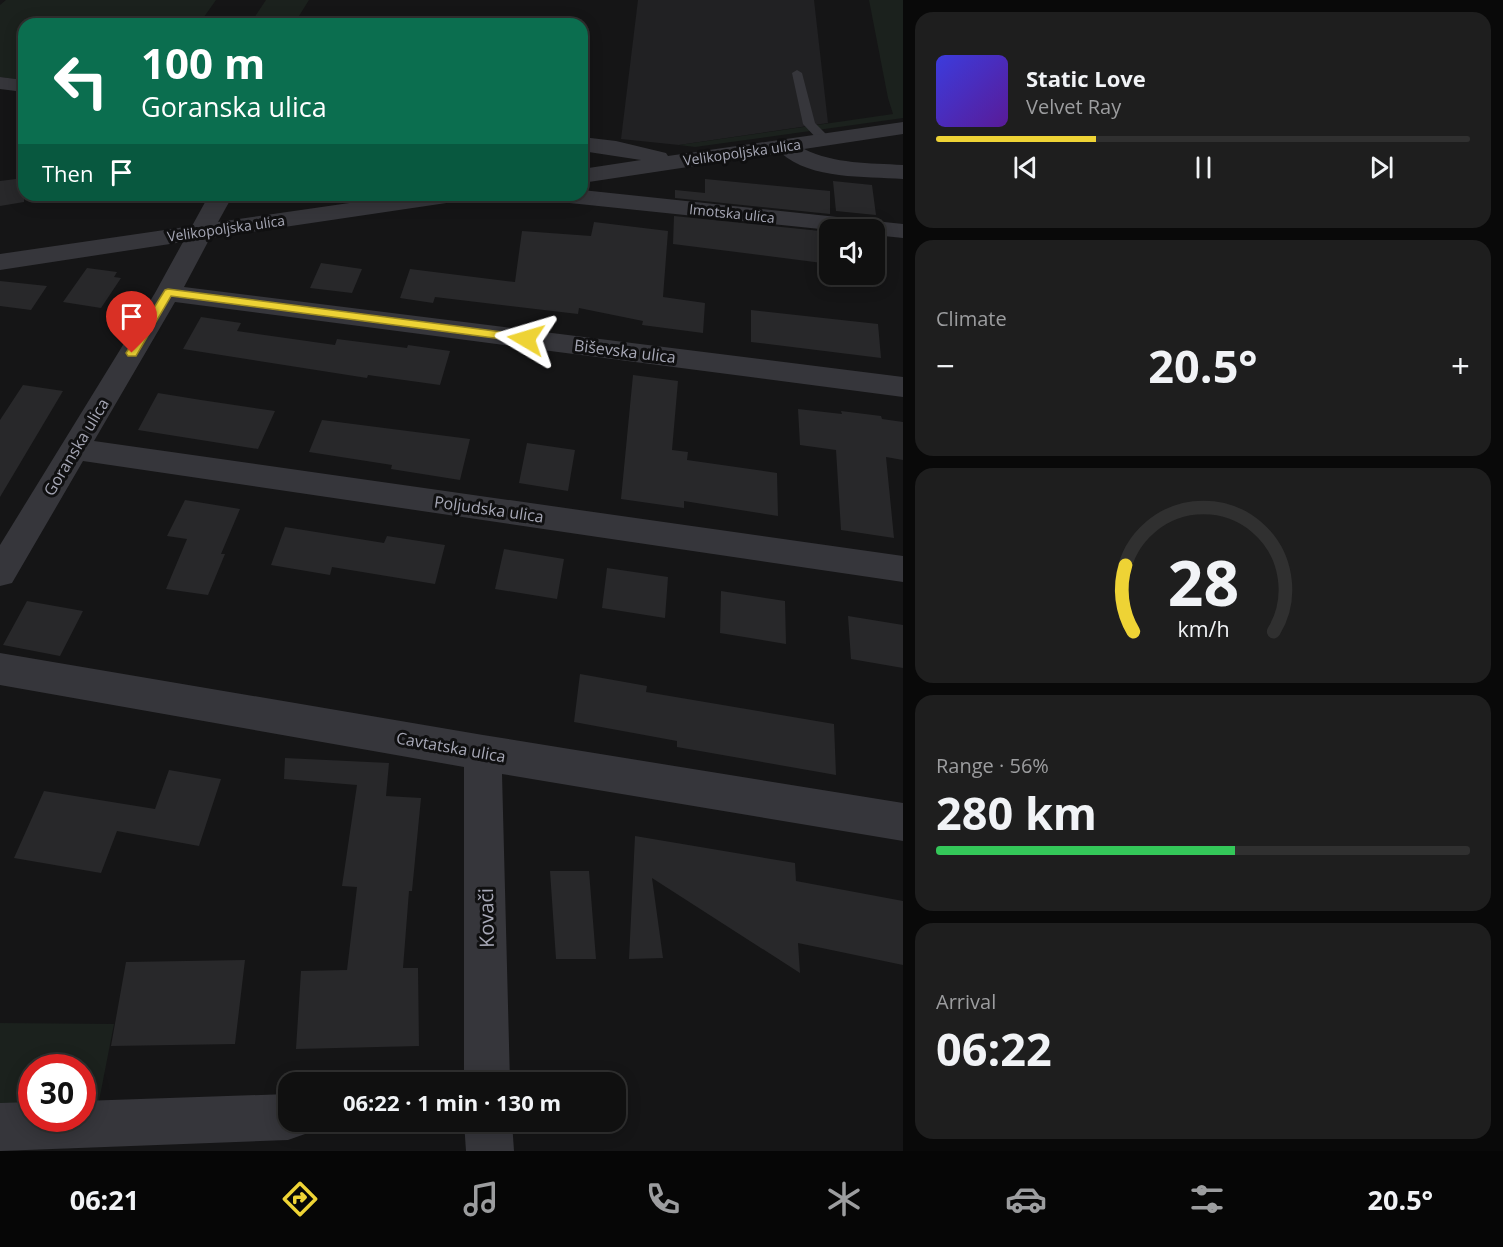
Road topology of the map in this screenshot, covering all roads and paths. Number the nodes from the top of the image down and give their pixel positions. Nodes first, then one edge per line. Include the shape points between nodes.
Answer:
1 (797, 73) dead end
2 (0, 83) edge
3 (18, 85) edge
4 (903, 128) edge
5 (825, 140) junction
6 (588, 145) edge
7 (786, 146) junction
8 (668, 163) junction
9 (903, 172) edge
10 (588, 175) edge
11 (588, 198) edge
12 (218, 201) edge
13 (411, 201) edge
14 (201, 231) junction
15 (903, 231) edge
16 (0, 262) edge
17 (168, 293) junction
18 (903, 387) edge
19 (74, 449) junction
20 (903, 569) edge
21 (0, 573) edge
22 (0, 669) edge
23 (483, 753) junction
24 (903, 822) edge
25 (487, 1072) edge
26 (278, 1117) edge
27 (0, 1127) edge
28 (489, 1132) edge
29 (490, 1151) edge

1 - 5 lane via 809,124
2 - 3 street
4 - 5 street, Velikopoljska ulica
5 - 7 street, Velikopoljska ulica
6 - 8 street via 648,155
7 - 8 street, Velikopoljska ulica
7 - 9 street via 800,157 826,164
8 - 10 street, Velikopoljska ulica
11 - 15 street, Imotska ulica
12 - 14 street, Goranska ulica
13 - 14 street, Velikopoljska ulica
14 - 16 street, Velikopoljska ulica
14 - 17 street, Goranska ulica
17 - 18 street, Biševska ulica
17 - 19 street, Goranska ulica
19 - 20 street, Poljudska ulica
19 - 21 street, Goranska ulica
22 - 23 street, Cavtatska ulica
23 - 24 street, Cavtatska ulica
23 - 25 street, Kovači
26 - 27 street
28 - 29 street

